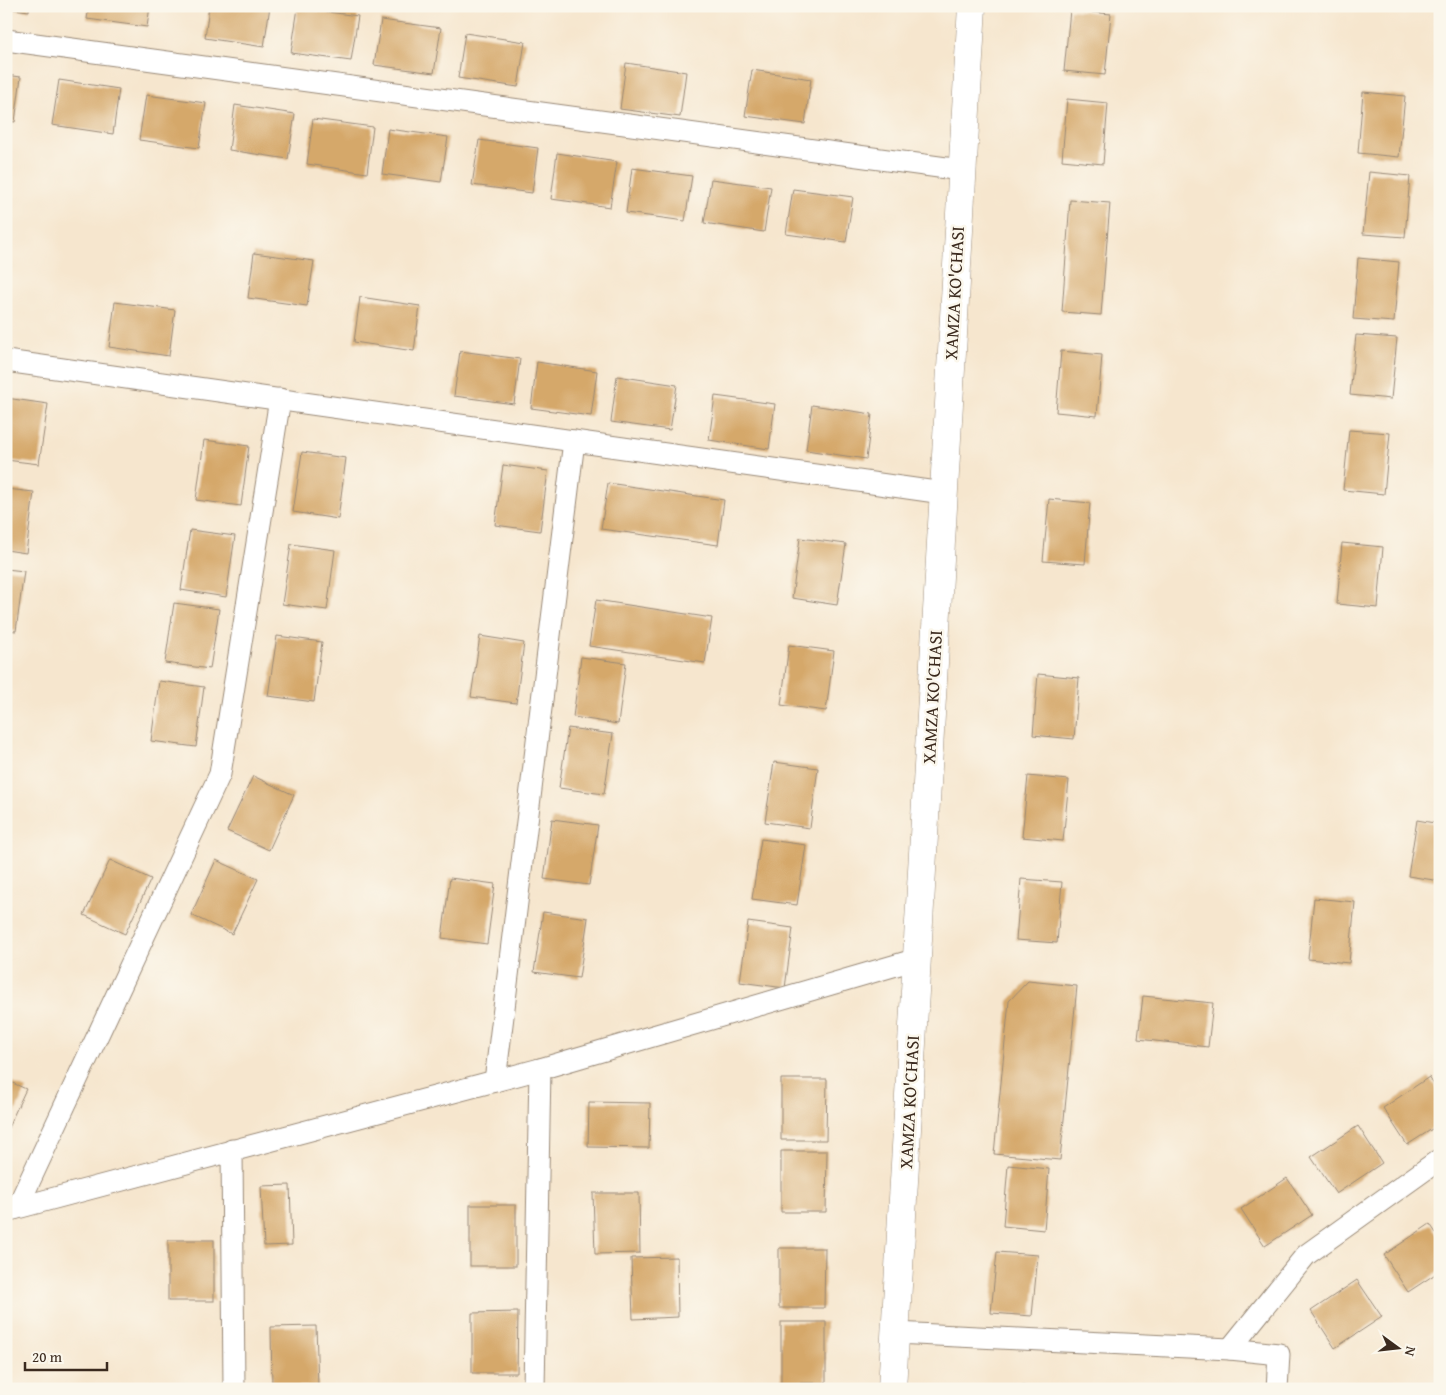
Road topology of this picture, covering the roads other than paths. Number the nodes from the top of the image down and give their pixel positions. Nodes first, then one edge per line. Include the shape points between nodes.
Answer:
1 (972, 6) edge
2 (6, 40) edge
3 (962, 170) junction
4 (6, 361) edge
5 (280, 399) junction
6 (574, 441) junction
7 (943, 494) junction
8 (917, 959) junction
9 (540, 1069) junction
10 (494, 1081) junction
11 (232, 1150) junction
12 (1440, 1159) edge
13 (12, 1209) edge
14 (895, 1333) junction
15 (1230, 1349) junction
16 (234, 1389) edge
17 (534, 1389) edge
18 (892, 1389) edge
19 (1277, 1389) edge

1 - 3 street, XAMZA KO'CHASI
2 - 3 street
3 - 7 street, XAMZA KO'CHASI
4 - 5 street
5 - 6 street
5 - 13 street via 220,774
6 - 7 street
6 - 10 street
7 - 8 street, XAMZA KO'CHASI
8 - 9 street
8 - 14 street, XAMZA KO'CHASI
9 - 10 street
9 - 17 street
10 - 11 street
11 - 13 street
11 - 16 street
12 - 15 street via 1306,1255
14 - 15 street
14 - 18 street, XAMZA KO'CHASI
15 - 19 street via 1279,1354

